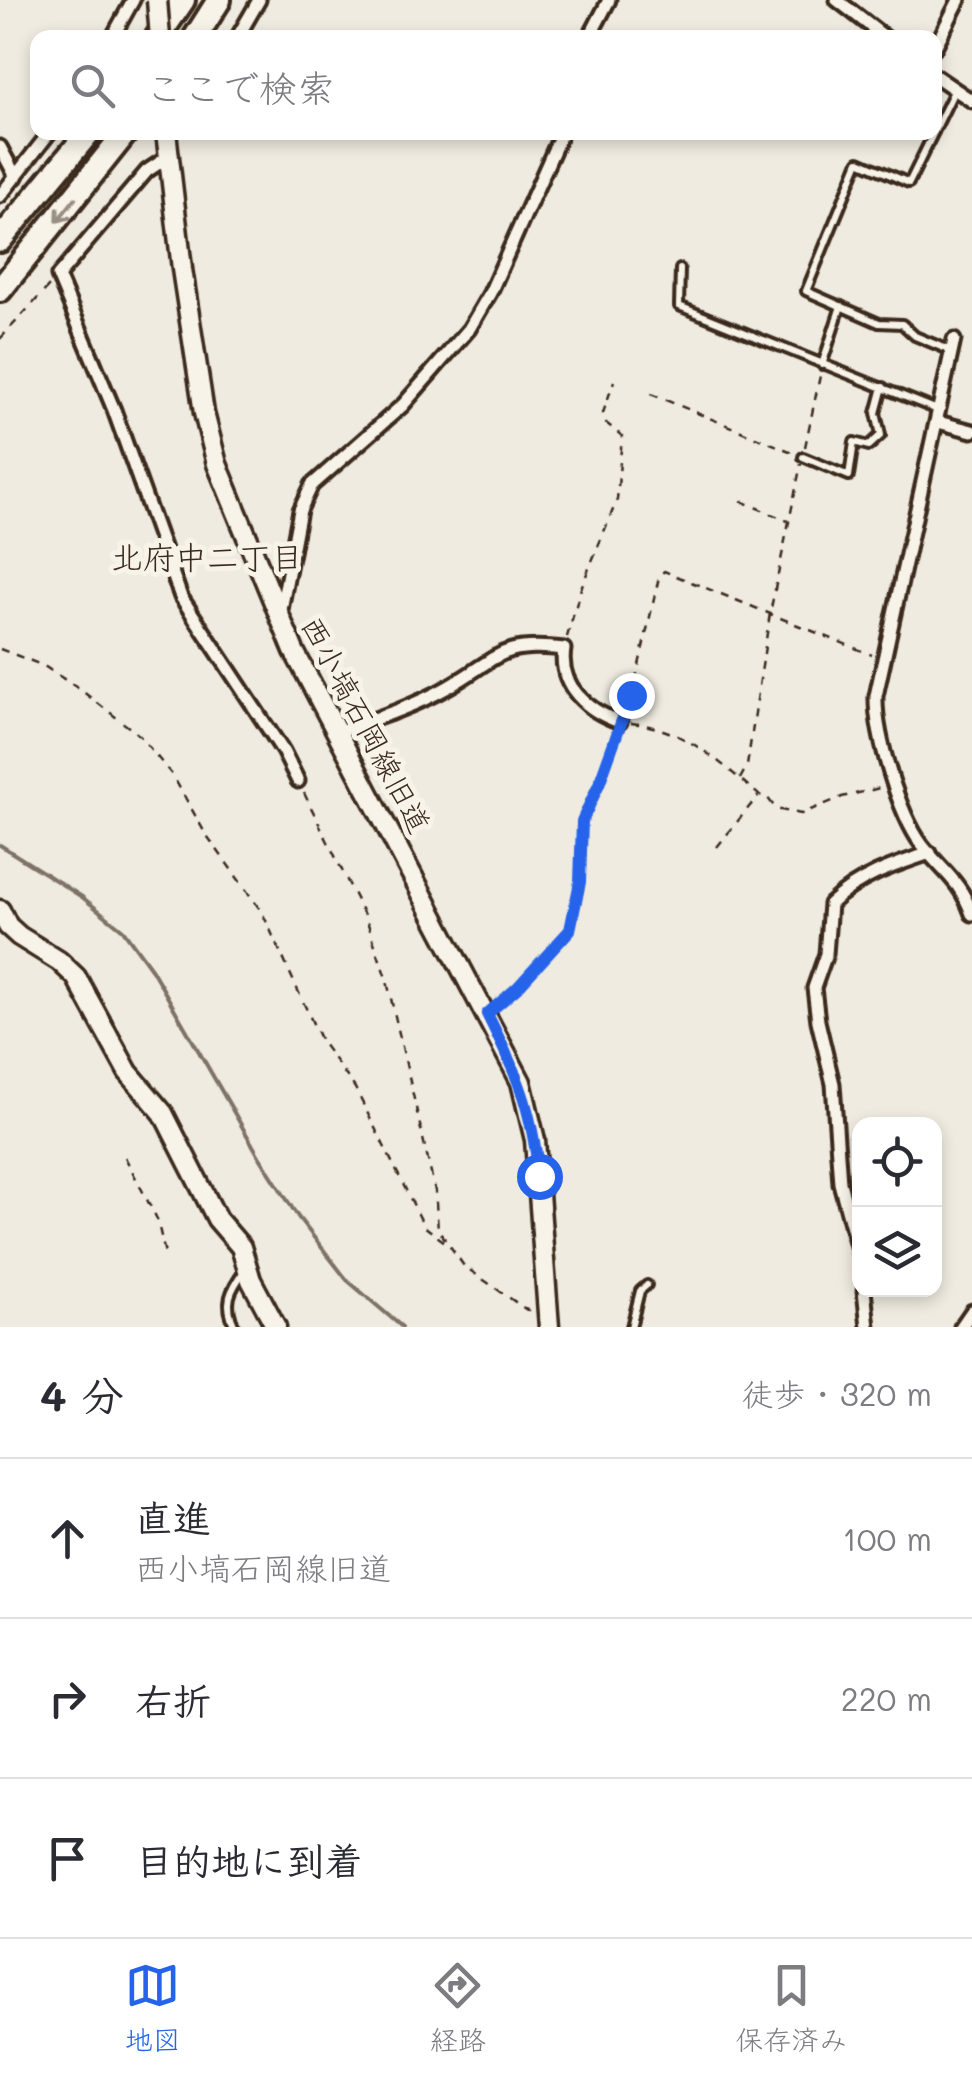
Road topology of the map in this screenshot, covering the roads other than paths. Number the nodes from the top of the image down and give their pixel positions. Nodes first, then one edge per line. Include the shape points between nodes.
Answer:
1 (133, 0) edge
2 (157, 0) edge
3 (182, 0) edge
4 (219, 0) edge
5 (259, 0) edge
6 (609, 0) edge
7 (837, 0) edge
8 (958, 0) edge
9 (116, 30) edge
10 (158, 30) edge
11 (163, 30) edge
12 (200, 30) edge
13 (242, 30) edge
14 (592, 30) edge
15 (876, 30) edge
16 (942, 33) edge
17 (942, 80) edge
18 (956, 90) junction
19 (972, 101) edge
20 (942, 117) edge
21 (44, 140) edge
22 (82, 140) edge
23 (120, 140) edge
24 (558, 140) edge
25 (930, 140) edge
26 (170, 142) edge
27 (0, 148) edge
28 (16, 177) junction
29 (0, 196) edge
30 (0, 240) edge
31 (680, 269) dead end
32 (0, 290) edge
33 (841, 306) junction
34 (953, 346) joint
35 (822, 365) junction
36 (883, 388) junction
37 (939, 417) junction
38 (972, 431) edge
39 (802, 457) road end
40 (278, 620) junction
41 (620, 722) road end
42 (338, 732) junction
43 (298, 780) road end
44 (930, 853) junction
45 (0, 910) edge
46 (972, 914) edge
47 (852, 1227) edge
48 (247, 1266) junction
49 (647, 1284) dead end
50 (865, 1297) edge
51 (972, 1311) edge
52 (550, 1326) edge
53 (235, 1327) edge
54 (276, 1327) edge
55 (631, 1327) edge
56 (868, 1327) edge
57 (961, 1327) edge

1 - 9 street
2 - 10 street, bridge
3 - 11 highway
4 - 12 highway
5 - 13 street
6 - 14 street
7 - 15 street
8 - 16 street
17 - 18 street
18 - 19 street
18 - 20 lane
21 - 28 street
22 - 30 highway
23 -> 32 highway
24 - 40 street via 468,329 403,405 312,485 300,510
25 - 33 lane via 909,183 859,160 806,291
26 - 40 street, 西小塙石岡線旧道 via 208,430
26 - 43 street via 58,276 180,596
27 - 28 street
28 - 29 street
31 - 35 lane via 678,306
33 - 34 lane
33 - 35 lane
34 - 37 street
35 - 36 lane
36 - 37 lane
36 - 39 lane via 876,413 881,435 869,446 854,442 850,476
37 - 38 street
37 - 44 street via 876,713 896,784
40 - 42 street, 西小塙石岡線旧道
41 - 42 street via 583,702 567,677 564,648 522,646 408,706
42 - 52 street, 西小塙石岡線旧道 via 521,1082 531,1117
44 - 46 street via 958,884
44 - 47 street via 858,882 830,904 828,943 814,988
45 - 48 street via 19,936 76,977 128,1072 163,1113
48 - 53 lane via 228,1299
48 - 54 street
49 - 55 lane
50 - 56 street
51 - 57 street

